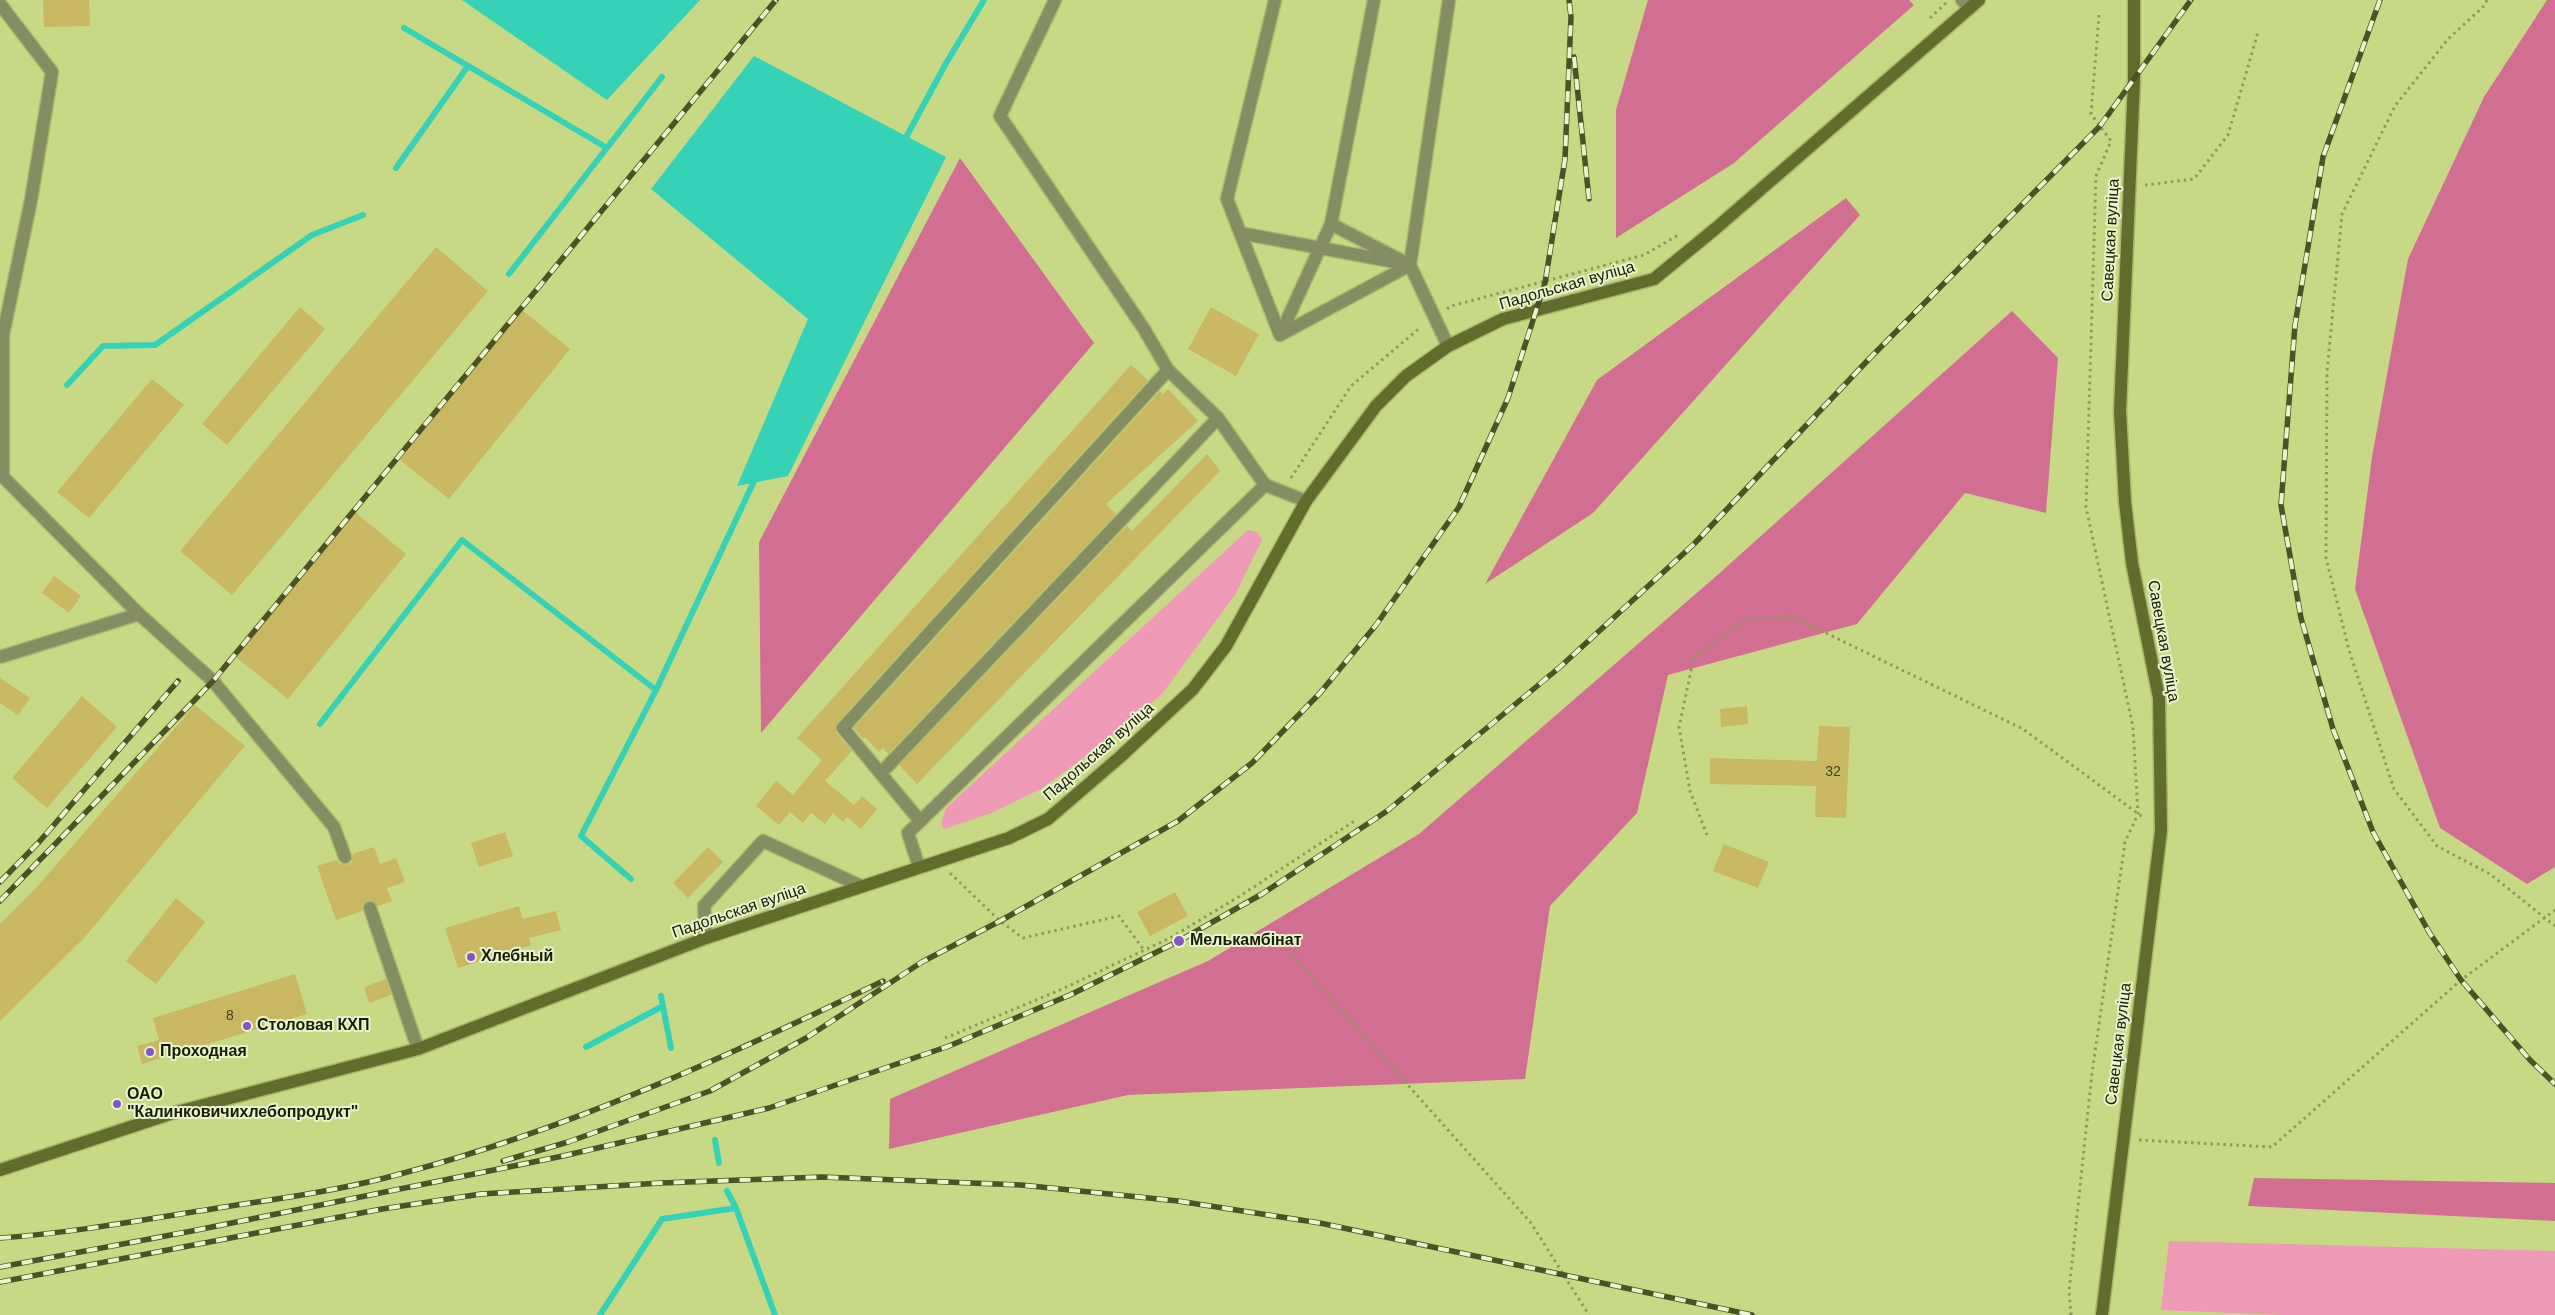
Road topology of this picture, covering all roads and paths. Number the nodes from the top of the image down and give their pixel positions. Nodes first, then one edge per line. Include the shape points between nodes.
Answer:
1 (1055, 0) edge
2 (1275, 0) edge
3 (1374, 0) edge
4 (1450, 0) edge
5 (1950, 0) edge
6 (2134, 0) edge
7 (2487, 0) edge
8 (1970, 3) edge
9 (0, 4) edge
10 (2100, 15) dead end
11 (1928, 20) dead end
12 (2258, 32) dead end
13 (2130, 186) junction
14 (1331, 224) junction
15 (1687, 230) dead end
16 (1240, 233) junction
17 (1320, 248) junction
18 (1410, 265) junction
19 (1435, 318) junction
20 (1280, 335) junction
21 (1448, 346) junction
22 (1168, 370) junction
23 (1218, 418) junction
24 (1265, 485) junction
25 (1282, 492) junction
26 (1306, 500) junction
27 (139, 614) junction
28 (0, 657) edge
29 (881, 773) junction
30 (2138, 814) junction
31 (1356, 820) dead end
32 (920, 821) junction
33 (2161, 830) junction
34 (1707, 835) dead end
35 (345, 857) dead end
36 (938, 861) junction
37 (919, 868) junction
38 (862, 886) junction
39 (370, 908) dead end
40 (2555, 910) edge
41 (2547, 918) junction
42 (2555, 926) edge
43 (706, 938) junction
44 (1283, 945) dead end
45 (1143, 949) junction
46 (945, 1038) dead end
47 (418, 1049) junction
48 (2123, 1140) junction
49 (0, 1170) edge
50 (1589, 1315) edge
51 (2071, 1315) edge
52 (2102, 1315) edge

1 - 22 lane via 1000,116 1144,329
2 - 16 lane via 1227,199
3 - 14 lane
4 - 18 lane
5 - 11 path
6 - 13 main road, Савецкая вуліца
7 - 41 path via 2448,40 2395,106 2342,214 2327,372 2326,558 2349,650 2394,789 2437,846 2490,874
8 - 21 main road, Падольская вуліца via 1654,279 1503,319
9 - 27 lane via 52,72 31,200 3,335 2,477
10 - 30 path via 2091,114 2111,140 2096,176 2086,507 2133,727
12 - 13 path via 2228,135 2194,179
13 - 33 main road, Савецкая вуліца via 2120,411 2132,563 2159,698
14 - 17 lane
14 - 18 lane
15 - 19 path via 1644,255 1451,306
16 - 17 lane
16 - 20 lane
17 - 18 lane
17 - 20 lane
18 - 19 lane
18 - 20 lane
19 - 21 lane
19 - 25 path via 1403,340 1351,386
21 - 26 main road, Падольская вуліца via 1406,376 1376,406
22 - 23 lane
22 - 29 lane via 843,728
23 - 24 lane
23 - 29 lane
24 - 25 lane
24 - 32 lane
25 - 26 lane
26 - 36 main road, Падольская вуліца via 1226,646 1193,689 1048,819 1009,838
27 - 28 lane
27 - 35 lane via 213,681 334,827
29 - 32 lane
30 - 33 path
30 - 34 path via 2023,730 1794,617 1747,619 1694,657 1679,727 1690,791
30 - 51 path via 2125,842 2092,1073 2069,1291
31 - 45 path via 1240,896 1170,938
32 - 37 lane via 908,833
33 - 48 main road, Савецкая вуліца
36 - 37 main road, Падольская вуліца
36 - 45 path via 1000,921 1023,938 1119,916
37 - 38 main road, Падольская вуліца
38 - 43 main road, Падольская вуліца
38 - 43 lane via 763,841 704,906
39 - 47 lane
40 - 41 path
41 - 42 path
41 - 48 path via 2461,980 2272,1147
43 - 47 main road, Падольская вуліца
44 - 50 path via 1532,1223
45 - 46 path via 1060,990
47 - 49 main road, Падольская вуліца via 173,1113
48 - 52 main road, Савецкая вуліца

